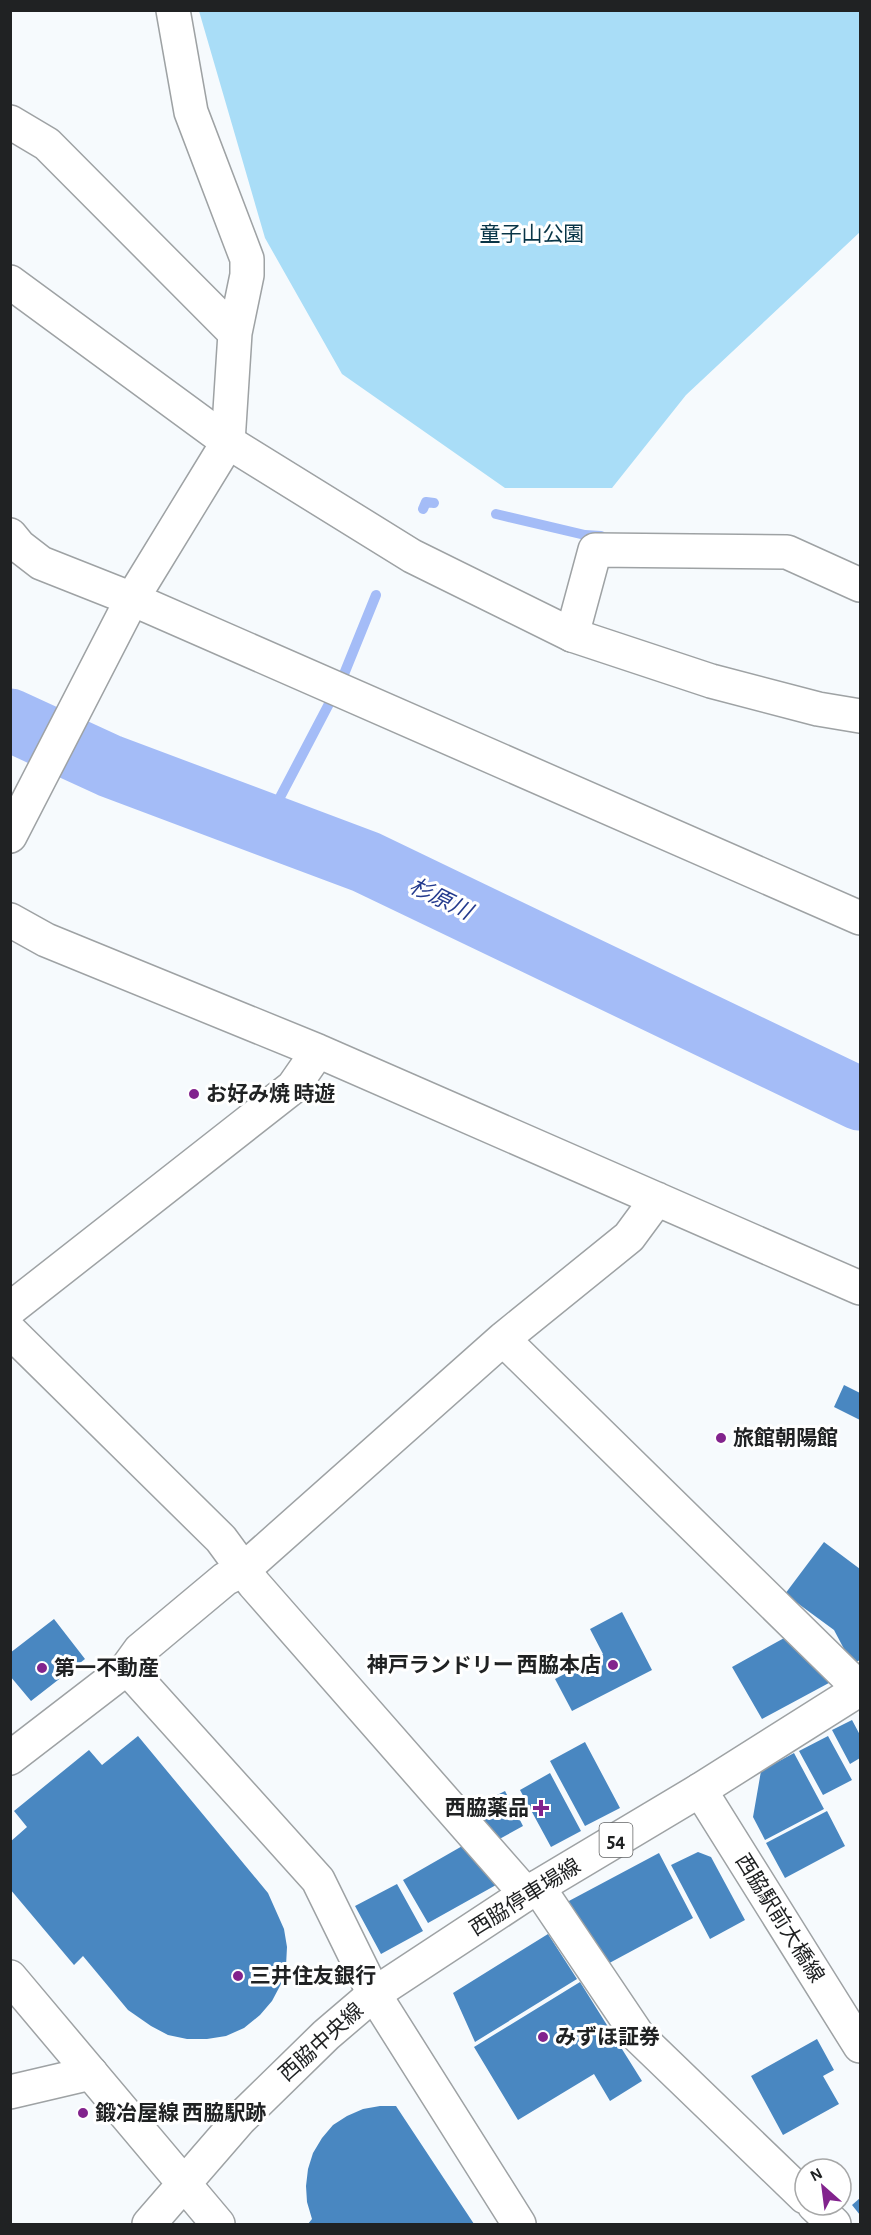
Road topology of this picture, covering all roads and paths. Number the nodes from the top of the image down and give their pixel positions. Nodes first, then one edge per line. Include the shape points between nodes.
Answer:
1 (173, 10) edge
2 (10, 122) edge
3 (10, 282) edge
4 (236, 333) junction
5 (228, 442) junction
6 (10, 535) edge
7 (861, 585) edge
8 (127, 609) junction
9 (572, 635) junction
10 (861, 716) edge
11 (10, 836) edge
12 (861, 918) edge
13 (10, 920) edge
14 (318, 1051) junction
15 (657, 1199) junction
16 (861, 1288) edge
17 (10, 1309) edge
18 (10, 1331) edge
19 (503, 1339) junction
20 (243, 1570) junction
21 (127, 1668) junction
22 (860, 1689) edge
23 (10, 1758) edge
24 (700, 1790) junction
25 (532, 1890) junction
26 (10, 1977) edge
27 (374, 1994) junction
28 (861, 2046) edge
29 (91, 2073) junction
30 (10, 2092) edge
31 (183, 2184) junction
32 (793, 2185) edge
33 (149, 2224) edge
34 (218, 2224) edge
35 (519, 2224) edge

1 - 4 street via 191,112 247,260
2 - 4 street via 47,144
3 - 5 street
4 - 5 street
5 - 8 street
5 - 9 street via 412,556
6 - 8 street via 40,564
7 - 9 street via 787,552 595,550
8 - 11 street
8 - 12 street via 337,689
9 - 10 street via 711,681
13 - 14 street via 46,940
14 - 15 street
14 - 17 street via 293,1087
15 - 16 street
15 - 19 street via 629,1237
18 - 20 street via 221,1539
19 - 20 street
19 - 22 street
20 - 21 street via 225,1579 140,1650
20 - 25 street
21 - 23 street
21 - 27 street via 318,1880
22 - 24 street, 西脇停車場線 / 54
24 - 25 street, 西脇停車場線 / 54
24 - 28 street, 西脇駅前大橋線
25 - 27 street, 西脇停車場線 / 54
25 - 32 street via 639,2037
26 - 29 street
27 - 31 street, 西脇中央線 via 280,2078
27 - 35 street
29 - 30 street
29 - 31 street
31 - 33 street, 西脇中央線
31 - 34 street

